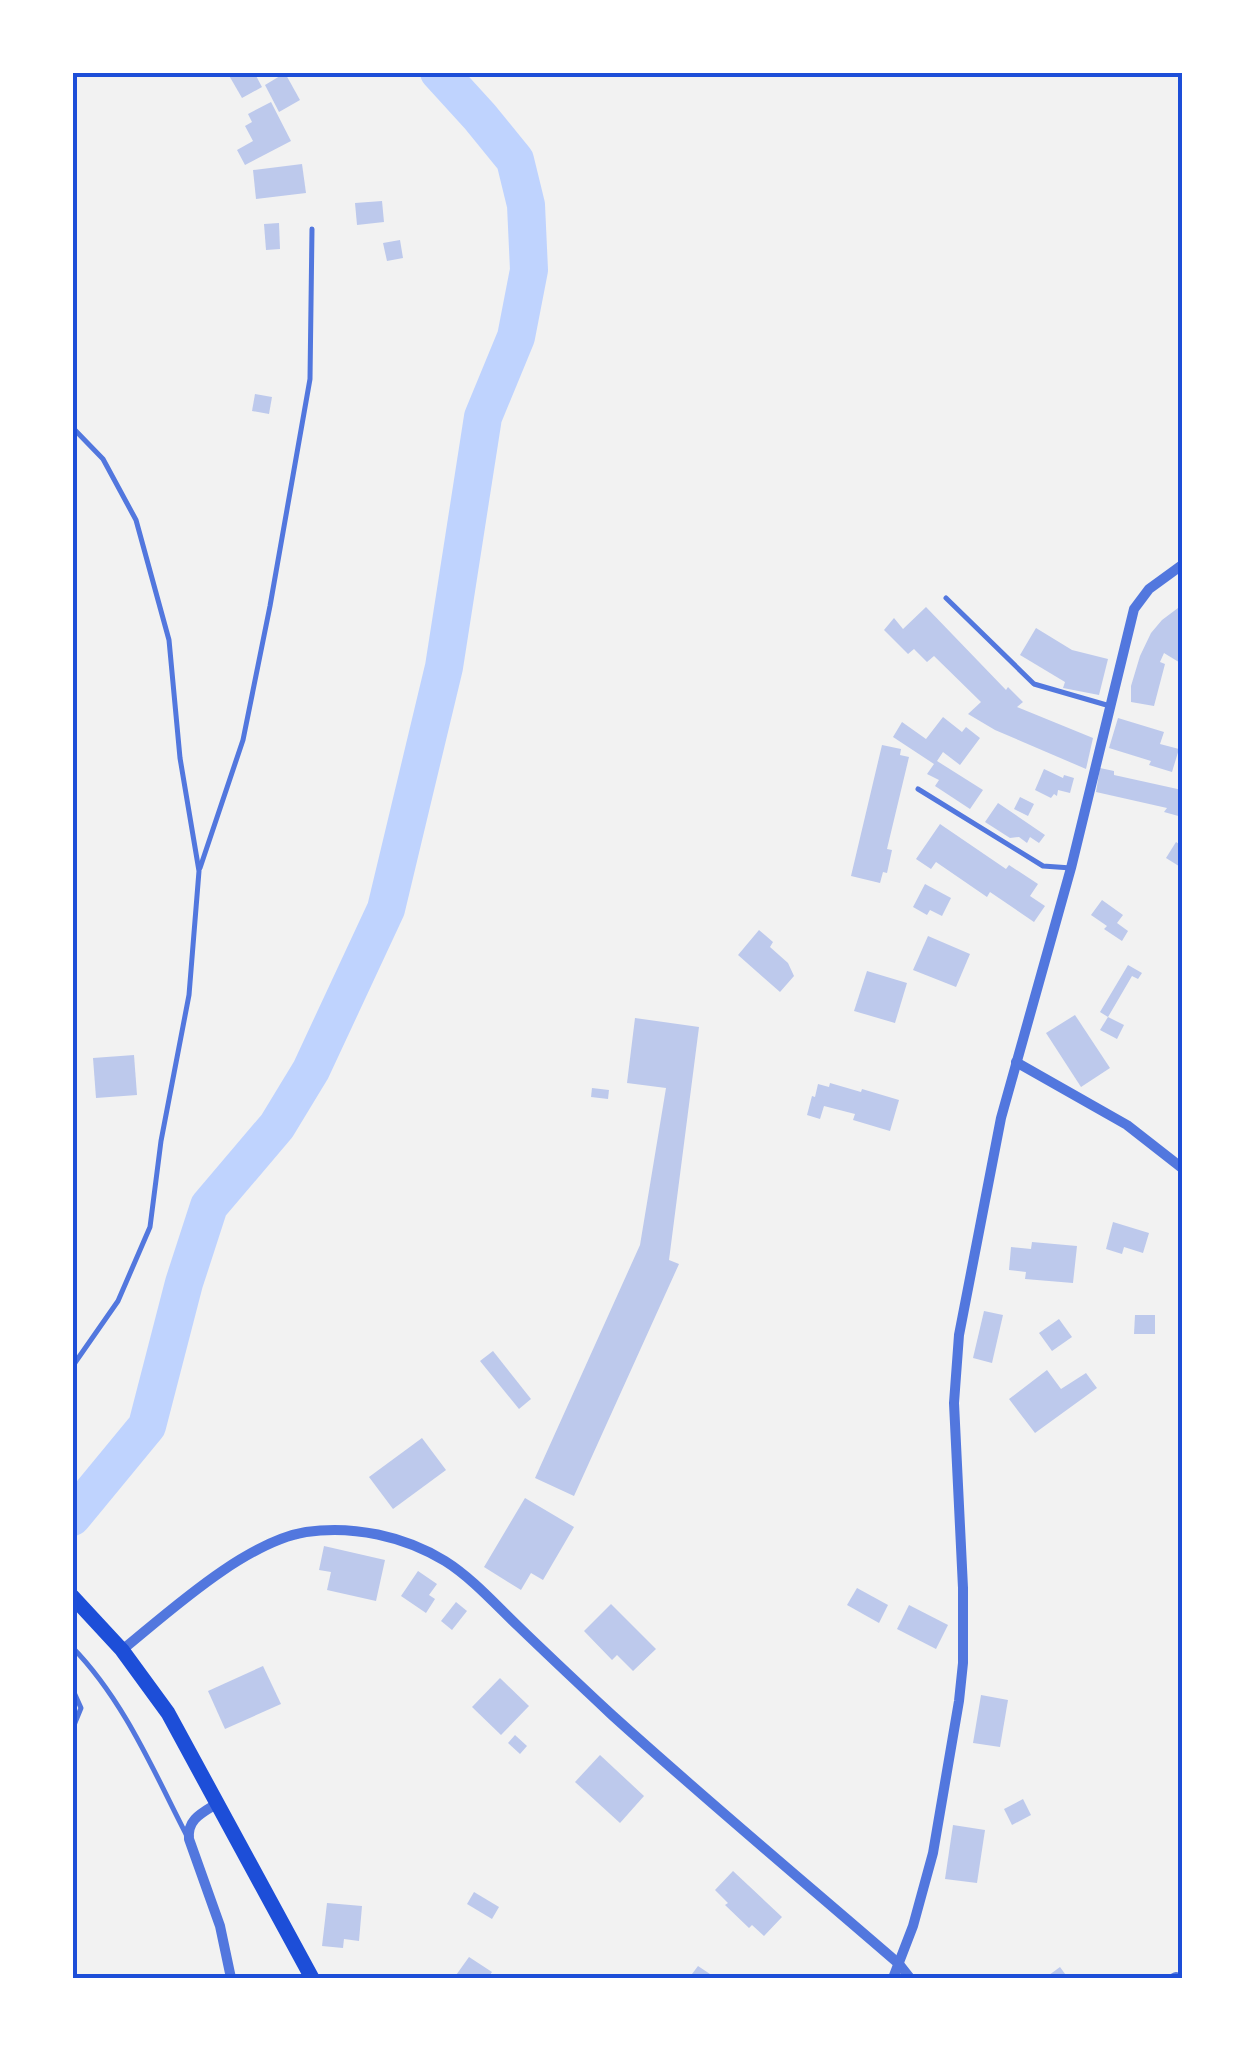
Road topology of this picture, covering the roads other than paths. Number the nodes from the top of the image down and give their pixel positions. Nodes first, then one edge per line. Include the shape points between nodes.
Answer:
1 (312, 229) dead end
2 (72, 428) edge
3 (1182, 565) edge
4 (946, 598) dead end
5 (1110, 706) junction
6 (918, 789) dead end
7 (1070, 868) junction
8 (199, 871) junction
9 (1016, 1062) junction
10 (1182, 1168) edge
11 (72, 1367) edge
12 (74, 1597) edge
13 (72, 1648) edge
14 (122, 1650) junction
15 (72, 1688) edge
16 (72, 1730) edge
17 (218, 1803) junction
18 (189, 1840) junction
19 (899, 1964) junction
20 (232, 1978) edge
21 (312, 1978) edge
22 (893, 1978) edge
23 (910, 1978) edge

1 - 8 lane via 310,378 270,606 243,740
2 - 8 lane via 103,459 146,554 170,640
3 - 5 street via 1134,609
4 - 5 lane via 1034,684
5 - 7 street
6 - 7 lane via 1042,866
7 - 9 street
8 - 11 lane via 190,994 150,1227 118,1301
9 - 10 street via 1126,1125
9 - 19 street via 955,1370 963,1602 959,1702 933,1853
12 - 14 main road
13 - 18 lane via 132,1730
14 - 17 main road
14 - 19 street via 219,1574 286,1538 359,1531 404,1541 465,1576 614,1716
15 - 16 lane via 81,1708
17 - 18 street via 194,1819
17 - 21 main road
18 - 20 street
19 - 22 street
19 - 23 street

